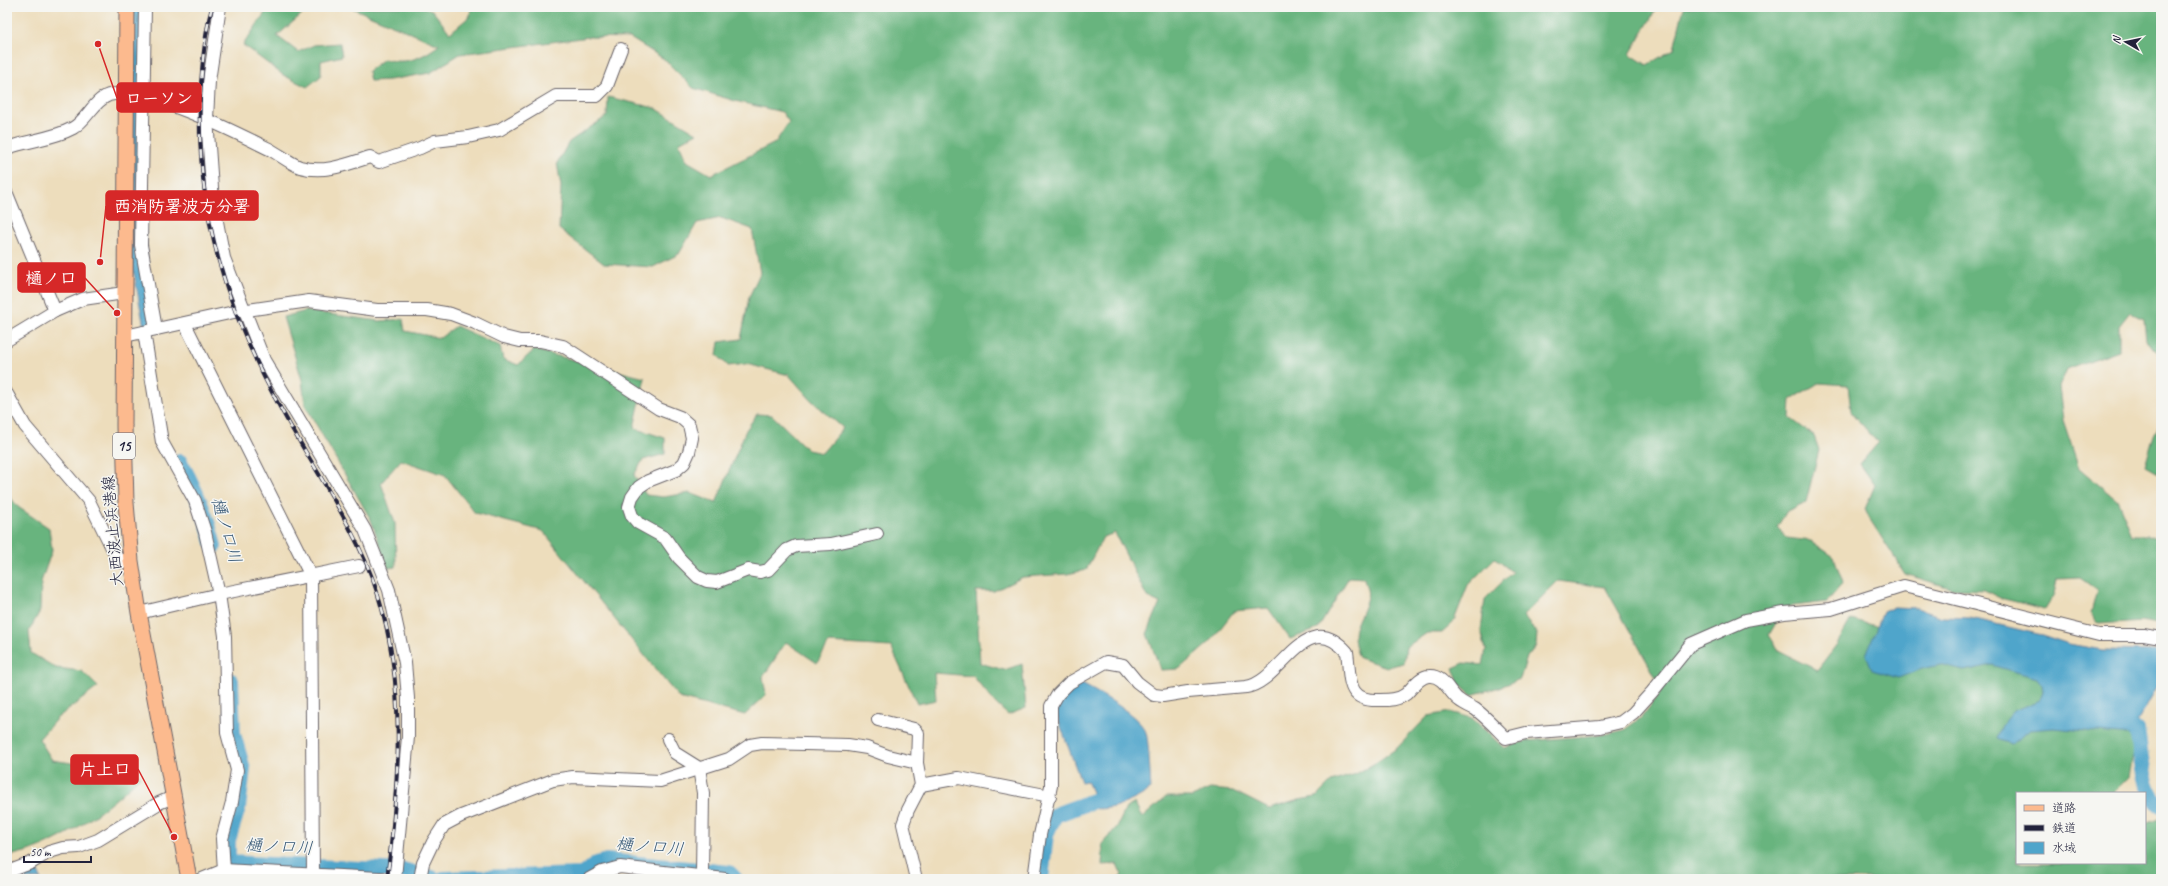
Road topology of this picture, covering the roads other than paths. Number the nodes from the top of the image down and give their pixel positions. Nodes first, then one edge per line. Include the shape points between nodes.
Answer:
1 (127, 7) edge
2 (145, 7) edge
3 (220, 7) edge
4 (621, 49) dead end
5 (126, 95) junction
6 (144, 96) junction
7 (207, 119) junction
8 (7, 148) edge
9 (7, 194) edge
10 (124, 293) junction
11 (56, 311) junction
12 (246, 311) junction
13 (185, 324) junction
14 (156, 329) junction
15 (144, 332) junction
16 (125, 336) junction
17 (7, 340) edge
18 (7, 394) edge
19 (877, 534) dead end
20 (130, 561) junction
21 (359, 566) dead end
22 (311, 576) junction
23 (219, 594) junction
24 (139, 613) junction
25 (2161, 638) edge
26 (878, 720) dead end
27 (668, 739) dead end
28 (917, 763) junction
29 (699, 768) junction
30 (921, 785) junction
31 (1050, 796) junction
32 (173, 797) junction
33 (224, 870) junction
34 (7, 872) edge
35 (313, 874) junction
36 (702, 875) junction
37 (326, 877) edge
38 (397, 878) edge
39 (189, 879) edge
40 (202, 879) edge
41 (420, 879) edge
42 (589, 879) edge
43 (725, 879) edge
44 (916, 879) edge
45 (1034, 879) edge

1 - 5 main road, 大西波止浜港線 / 15
2 - 6 street
3 - 7 street via 209,81
4 - 7 street via 607,86 597,96 556,96 498,130 434,141 379,162 370,157 334,169 300,167
5 - 6 street
5 - 8 street via 108,96 74,127 46,138
5 - 10 main road, 大西波止浜港線 / 15
6 - 7 street
6 - 14 street via 141,245
7 - 12 street via 214,208 224,258
9 - 11 street
10 - 11 street via 83,298
10 - 16 main road, 大西波止浜港線 / 15
11 - 17 street
12 - 13 street
12 - 19 street via 309,301 377,310 427,310 451,314 515,340 540,341 563,346 659,409 680,417 689,425 692,438 684,463 676,470 639,487 632,497 630,507 632,516 638,524 665,538 690,571 707,581 717,582 748,570 768,570 787,550 796,546 831,544
12 - 38 street via 264,360 365,530 389,590 405,663 408,698 408,736
13 - 14 street
13 - 22 street
14 - 15 street
15 - 16 street
15 - 23 street via 162,442 195,501
16 - 20 main road, 大西波止浜港線 / 15 via 124,471
18 - 20 street via 25,426 89,501 117,558 122,562
20 - 24 main road, 大西波止浜港線 / 15
21 - 22 street
22 - 23 street
22 - 35 street
23 - 24 street
23 - 33 street via 225,636 227,733 237,770 222,839
24 - 32 main road, 大西波止浜港線 / 15
25 - 31 street via 2144,635 2099,635 1904,586 1831,609 1784,613 1746,620 1691,644 1652,692 1621,722 1600,727 1526,733 1506,738 1475,709 1457,700 1436,677 1428,676 1420,680 1395,700 1362,699 1356,696 1347,652 1332,640 1322,637 1312,638 1301,644 1260,681 1246,687 1154,695 1137,682 1123,665 1106,662 1069,683 1051,706
26 - 28 street via 914,729 918,733
27 - 29 street via 675,753
28 - 29 street via 848,745 762,743 750,745 729,759
28 - 30 street
29 - 36 street via 703,793
29 - 41 street via 660,781 573,777 553,780 461,816 444,825 423,862
30 - 31 street via 959,778
30 - 44 street via 903,824
31 - 45 street via 1040,835
32 - 34 street via 98,840 79,847 49,852 31,863
32 - 39 main road, 大西波止浜港線 / 15
33 - 35 street
33 - 40 street
35 - 37 street
36 - 42 street via 620,867
36 - 43 street
37 - 38 street

